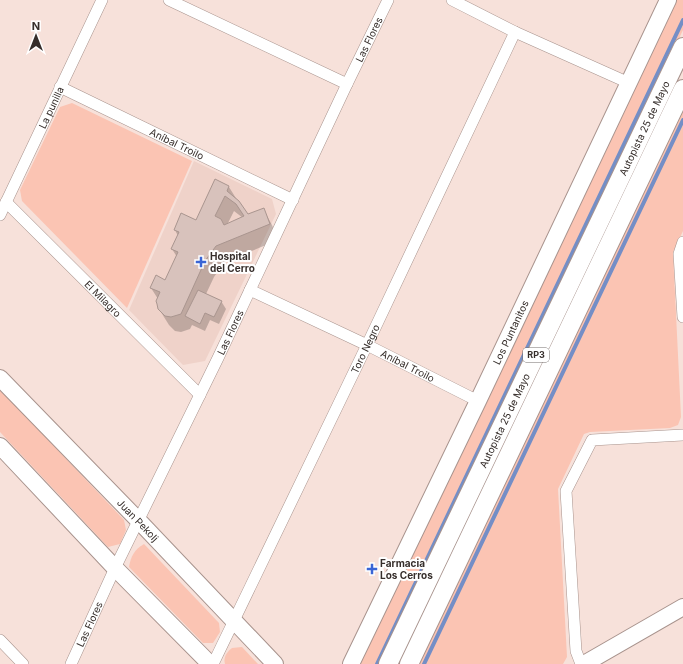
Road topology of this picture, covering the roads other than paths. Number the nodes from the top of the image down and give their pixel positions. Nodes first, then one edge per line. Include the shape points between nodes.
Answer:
1 (102, 0) edge
2 (169, 0) edge
3 (388, 0) edge
4 (452, 0) edge
5 (668, 0) edge
6 (515, 32) junction
7 (683, 47) edge
8 (347, 84) junction
9 (629, 84) junction
10 (60, 87) junction
11 (683, 89) edge
12 (293, 200) junction
13 (6, 202) junction
14 (0, 216) edge
15 (683, 242) edge
16 (250, 290) junction
17 (683, 317) edge
18 (367, 345) junction
19 (0, 378) edge
20 (200, 395) junction
21 (478, 401) junction
22 (683, 434) edge
23 (0, 446) edge
24 (138, 520) junction
25 (115, 568) junction
26 (683, 607) edge
27 (234, 621) junction
28 (0, 640) edge
29 (23, 664) edge
30 (72, 664) edge
31 (212, 664) edge
32 (275, 664) edge
33 (351, 664) edge
34 (388, 664) edge
35 (409, 664) edge
36 (583, 664) edge

1 - 10 street, La punilla
2 - 8 street
3 - 8 street, Las Flores
4 - 6 street
5 - 9 street, Los Puntanitos
6 - 9 street
6 - 18 street, Toro Negro
7 - 34 main road, Autopista 25 de Mayo / RP3
8 - 12 street, Las Flores
9 - 21 street, Los Puntanitos
10 - 12 street, Aníbal Troilo
10 - 13 street, La punilla
11 - 35 main road, Autopista 25 de Mayo / RP3
12 - 16 street, Las Flores
13 - 14 street, La punilla
13 - 20 street, El Milagro
15 - 17 street via 679,254
16 - 18 street, Aníbal Troilo
16 - 20 street, Las Flores
18 - 21 street, Aníbal Troilo
18 - 27 street, Toro Negro
19 - 24 street, Juan Pekolj
20 - 24 street, Las Flores
21 - 33 street, Los Puntanitos
22 - 36 street via 592,440 566,491 576,651
23 - 25 street
24 - 25 street, Las Flores
24 - 27 street, Juan Pekolj
25 - 30 street, Las Flores
25 - 31 street
26 - 36 street
27 - 31 street, Toro Negro
27 - 32 street, Juan Pekolj
28 - 29 street

